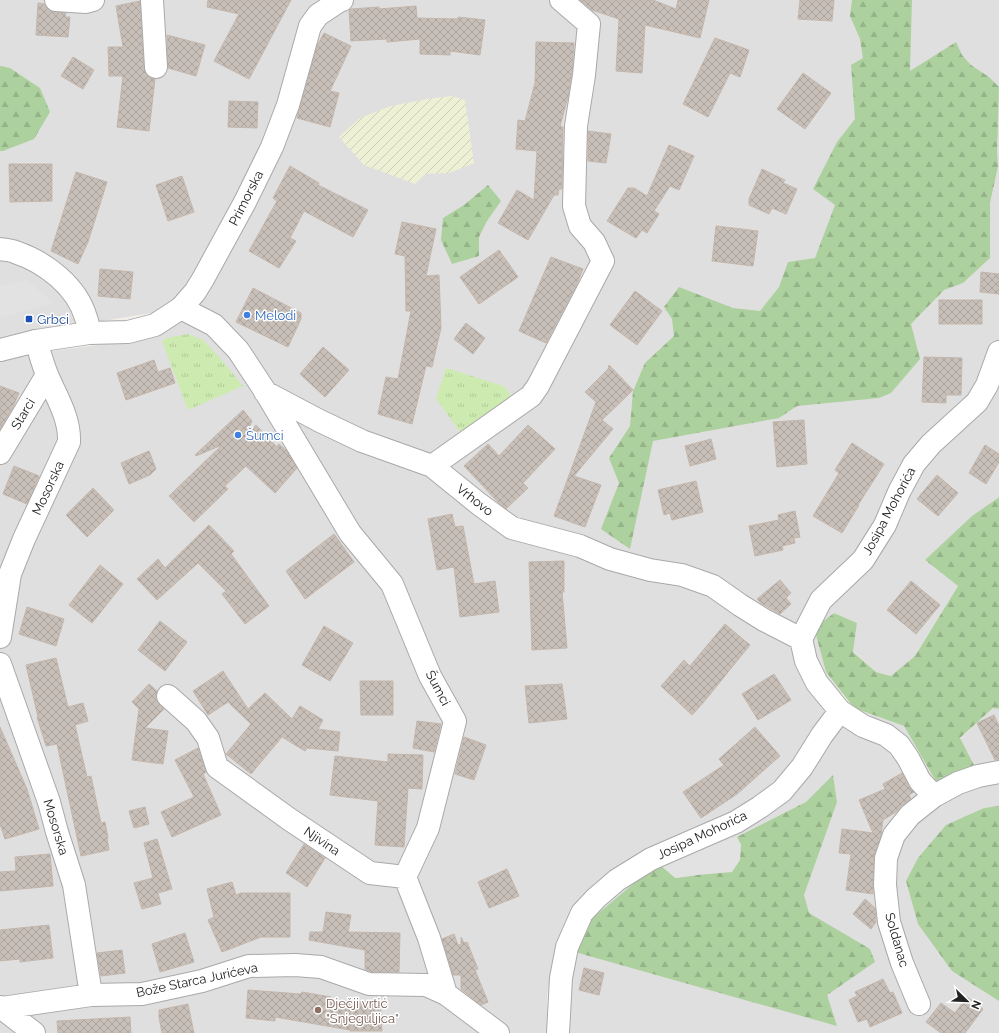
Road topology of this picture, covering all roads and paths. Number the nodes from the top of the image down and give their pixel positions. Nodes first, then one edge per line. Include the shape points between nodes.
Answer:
1 (56, 0) edge
2 (93, 0) edge
3 (152, 0) edge
4 (342, 0) edge
5 (561, 0) edge
6 (156, 67) dead end
7 (0, 249) edge
8 (180, 308) junction
9 (89, 333) junction
10 (36, 341) junction
11 (0, 350) edge
12 (999, 352) edge
13 (47, 375) junction
14 (265, 391) junction
15 (0, 453) edge
16 (432, 466) junction
17 (0, 637) edge
18 (801, 639) junction
19 (0, 664) edge
20 (168, 696) dead end
21 (840, 711) junction
22 (999, 772) edge
23 (934, 796) junction
24 (405, 877) junction
25 (446, 994) junction
26 (92, 995) junction
27 (919, 1004) dead end
28 (1, 1008) edge
29 (34, 1033) edge
30 (498, 1033) edge
31 (558, 1033) edge

1 - 2 street
3 - 6 street
4 - 8 street, Primorska via 318,15 310,26 288,105 272,147 203,279
5 - 16 street via 589,24 576,126 574,206 580,226 594,242 603,262 531,396
7 - 9 street via 15,251 42,264 60,278 77,298 86,317
8 - 9 street, Primorska via 155,324 128,332
8 - 14 street, Vrhovo via 214,325 238,350
9 - 10 street, Primorska
10 - 11 street, Primorska
10 - 13 street, Mosorska
12 - 18 street, Josipa Mohorića via 987,385 977,402 931,444 914,464 885,525 863,560 821,600
13 - 15 street, Starci
13 - 17 street, Mosorska via 62,405 69,442 10,574
14 - 16 street, Vrhovo via 362,440
14 - 24 street, Šumci via 350,533 392,584 430,676 455,721 428,828
16 - 18 street, Vrhovo via 512,528 580,546 610,559 650,570 682,575 712,586 764,620
18 - 21 street via 806,661 817,683
19 - 26 street, Mosorska via 49,802 74,885
20 - 24 street, Njivina via 196,721 208,738 217,767 370,873
21 - 23 street via 863,726 886,735 899,745 920,781
21 - 31 street, Josipa Mohorića via 802,767 782,791 736,822 651,859 617,880 582,913 566,947 560,978
22 - 23 street, Soldanac via 978,776
23 - 27 street, Soldanac via 910,815 894,835 886,858 885,885 889,922
24 - 25 street via 430,938
25 - 26 street, Bože Starca Jurićeva via 426,985 369,984 321,967 249,966 202,981 142,994
25 - 30 street, Bože Starca Jurićeva
26 - 28 street, Bože Starca Jurićeva
28 - 29 street

